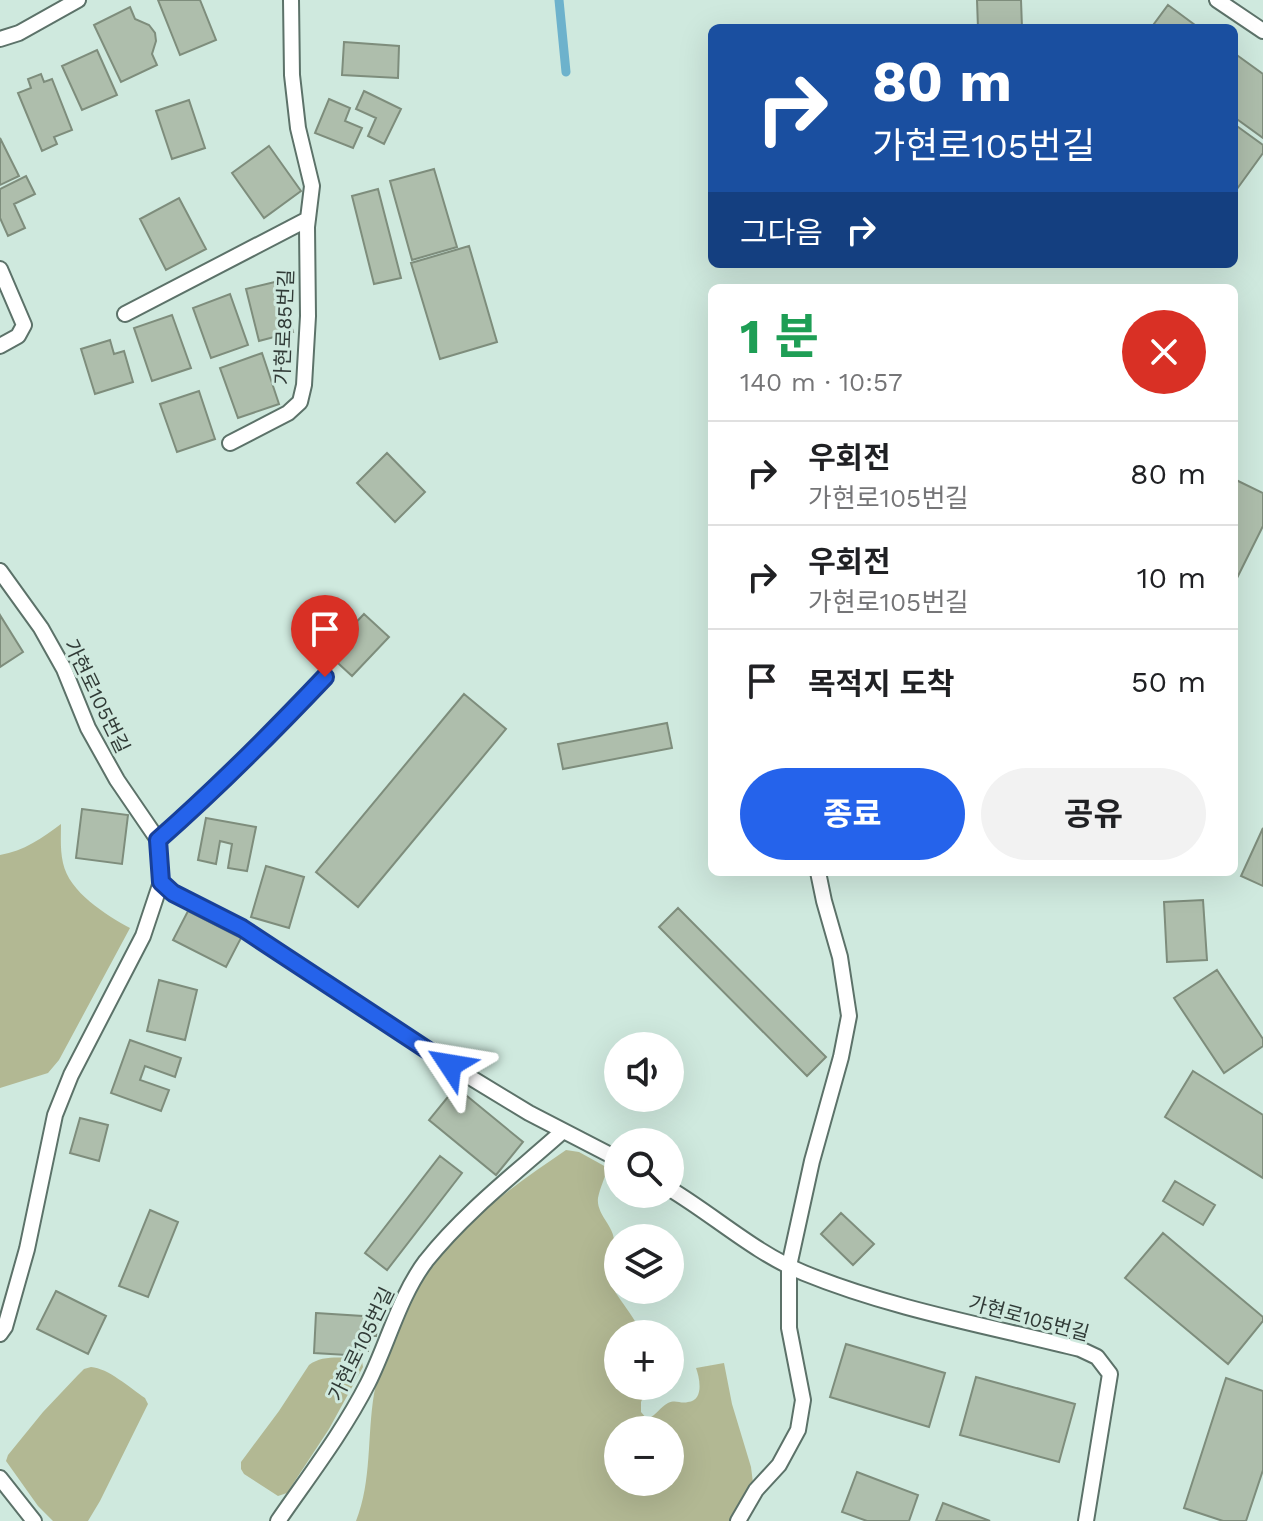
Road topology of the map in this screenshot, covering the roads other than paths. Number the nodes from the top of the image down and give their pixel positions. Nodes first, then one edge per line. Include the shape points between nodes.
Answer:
1 (78, 0) edge
2 (291, 0) edge
3 (1217, 0) edge
4 (1263, 31) edge
5 (0, 39) edge
6 (308, 219) junction
7 (0, 269) edge
8 (125, 314) dead end
9 (0, 346) edge
10 (230, 443) dead end
11 (0, 571) edge
12 (325, 677) dead end
13 (158, 840) junction
14 (819, 876) edge
15 (161, 882) junction
16 (563, 1131) junction
17 (604, 1152) edge
18 (684, 1197) edge
19 (789, 1266) junction
20 (0, 1334) edge
21 (0, 1478) edge
22 (34, 1521) edge
23 (278, 1521) edge
24 (738, 1521) edge
25 (1086, 1521) edge

1 - 5 lane
2 - 6 lane, 가현로85번길 via 292,75 312,186
3 - 4 lane
6 - 8 lane, 가현로85번길
6 - 10 lane, 가현로85번길 via 308,316 300,402
7 - 9 lane via 24,325 18,336
11 - 13 lane, 가현로105번길 via 41,628 88,728
12 - 13 lane
13 - 15 lane
14 - 19 lane via 849,1016
15 - 16 lane
15 - 20 lane via 143,936 55,1115 27,1249
16 - 17 lane
16 - 23 lane, 가현로105번길 via 463,1220 426,1263 341,1431
18 - 19 lane, 가현로105번길
19 - 24 lane via 789,1328 803,1400 798,1430
19 - 25 lane, 가현로105번길 via 885,1301 1097,1357 1110,1374
21 - 22 lane

